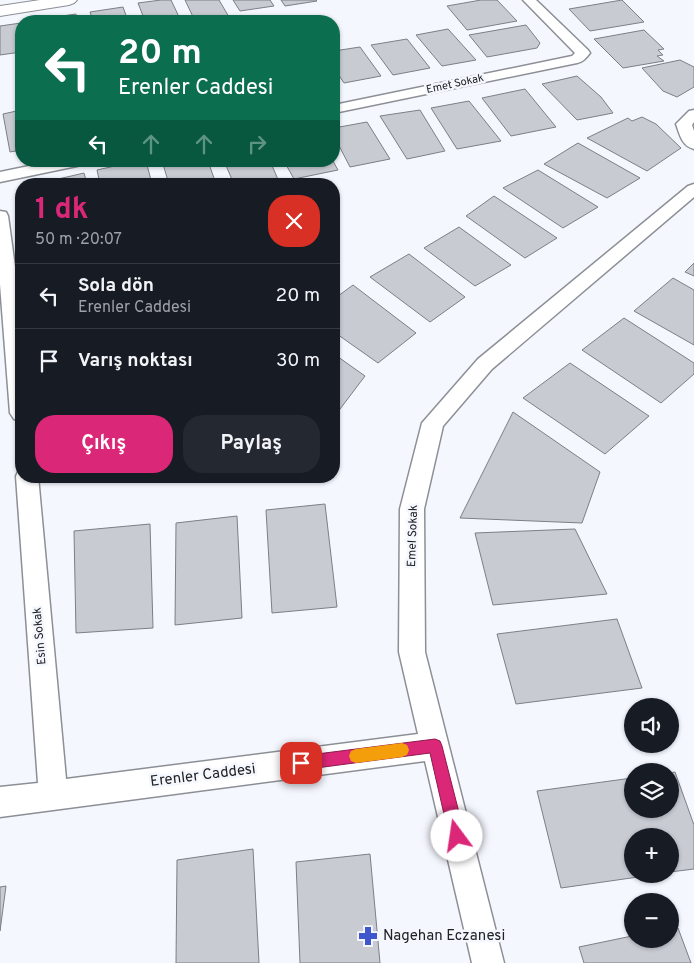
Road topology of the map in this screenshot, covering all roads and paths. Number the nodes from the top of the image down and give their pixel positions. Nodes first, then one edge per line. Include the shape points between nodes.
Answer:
1 (69, 0) edge
2 (529, 0) edge
3 (0, 11) edge
4 (340, 108) edge
5 (694, 114) edge
6 (694, 144) edge
7 (48, 167) edge
8 (0, 177) edge
9 (694, 190) edge
10 (0, 216) edge
11 (15, 346) edge
12 (28, 483) edge
13 (435, 746) junction
14 (53, 795) junction
15 (0, 802) edge
16 (488, 963) edge

1 - 3 street
2 - 4 street, Emet Sokak via 583,53 577,59
5 - 6 street via 684,124
7 - 8 street
9 - 13 street, Emel Sokak via 485,364 433,423 412,509 412,652
10 - 11 street
12 - 14 street, Esin Sokak
13 - 14 street, Erenler Caddesi
13 - 16 street, Emel Sokak
14 - 15 street, Erenler Caddesi

